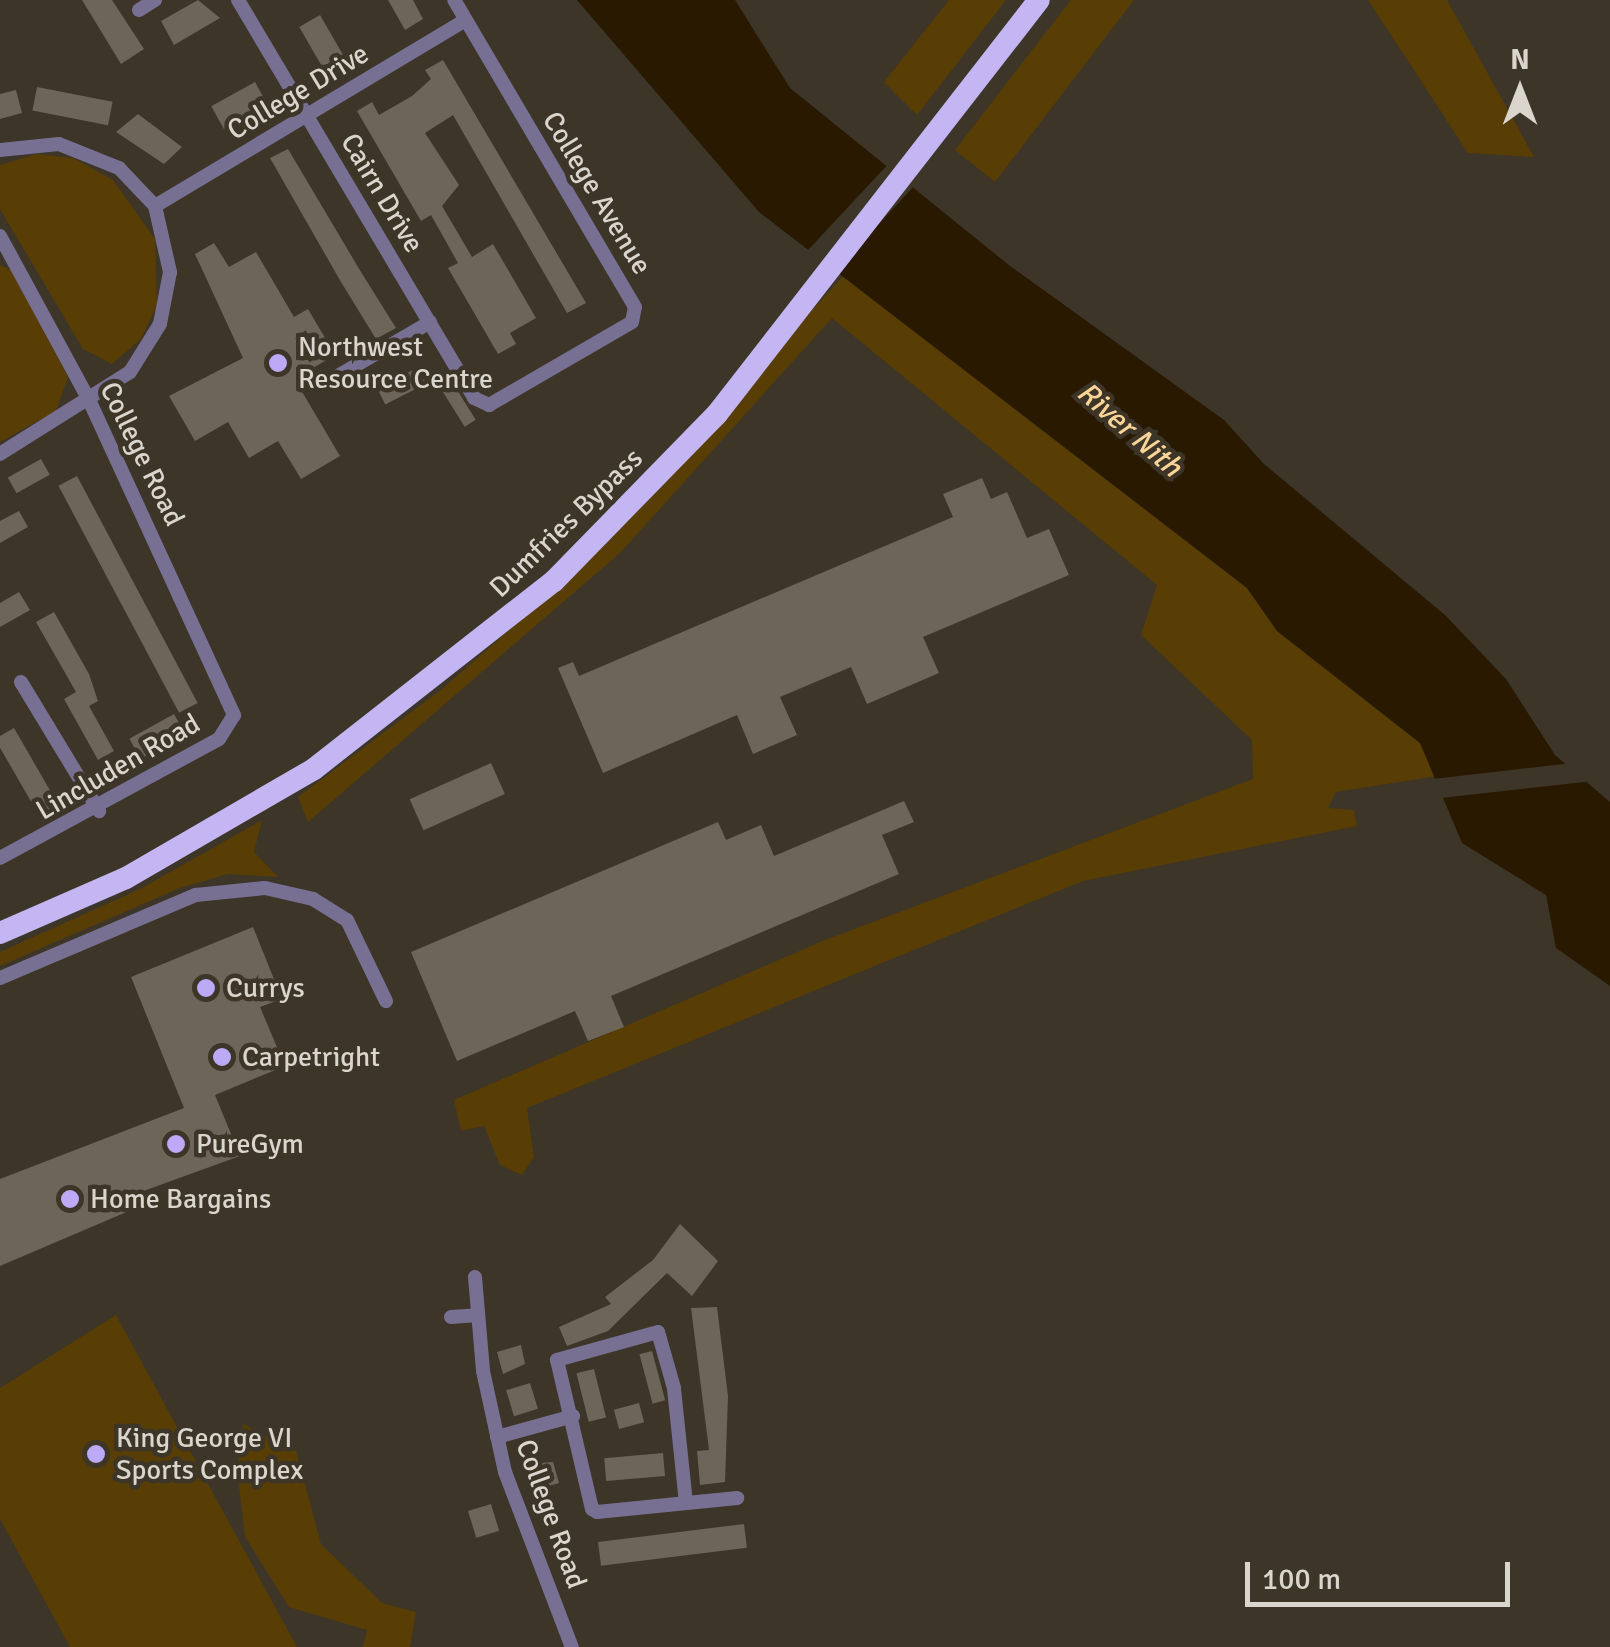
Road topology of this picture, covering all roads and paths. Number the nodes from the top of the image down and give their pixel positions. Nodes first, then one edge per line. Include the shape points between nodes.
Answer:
1 (156, 0) edge
2 (238, 0) edge
3 (454, 0) edge
4 (1039, 0) edge
5 (139, 10) dead end
6 (466, 20) junction
7 (306, 116) junction
8 (0, 150) edge
9 (155, 206) junction
10 (0, 236) edge
11 (430, 322) junction
12 (324, 384) dead end
13 (90, 402) junction
14 (489, 405) joint
15 (0, 454) edge
16 (21, 682) dead end
17 (230, 698) joint
18 (98, 811) junction
19 (0, 858) edge
20 (0, 934) edge
21 (0, 978) edge
22 (386, 1001) dead end
23 (475, 1277) dead end
24 (478, 1315) junction
25 (451, 1317) dead end
26 (573, 1416) junction
27 (497, 1437) junction
28 (737, 1498) dead end
29 (686, 1503) junction
30 (572, 1647) edge

1 - 5 street
2 - 7 street, Cairn Drive
3 - 6 street, College Avenue
4 - 20 highway, Dumfries Bypass via 800,312 640,498 473,651 314,769 126,878
6 - 7 street, College Drive
6 - 14 street, College Avenue via 635,307 632,322
7 - 9 street, College Drive
7 - 11 street, Cairn Drive
8 - 9 street via 28,144 88,152 118,168
9 - 13 street via 170,255 160,324 130,372
10 - 13 street, College Road
11 - 12 street
11 - 14 street, Cairn Drive via 474,398
13 - 15 street
13 - 17 street, College Road
16 - 18 street
17 - 18 street, Lincluden Road via 234,716 224,735
18 - 19 street, Lincluden Road
21 - 22 street via 215,888 289,892 348,920
23 - 24 street, College Road
24 - 25 street
24 - 27 street, College Road
26 - 27 street
26 - 29 street via 592,1508
26 - 29 street via 557,1360 658,1332 674,1388
27 - 30 street, College Road
28 - 29 street

